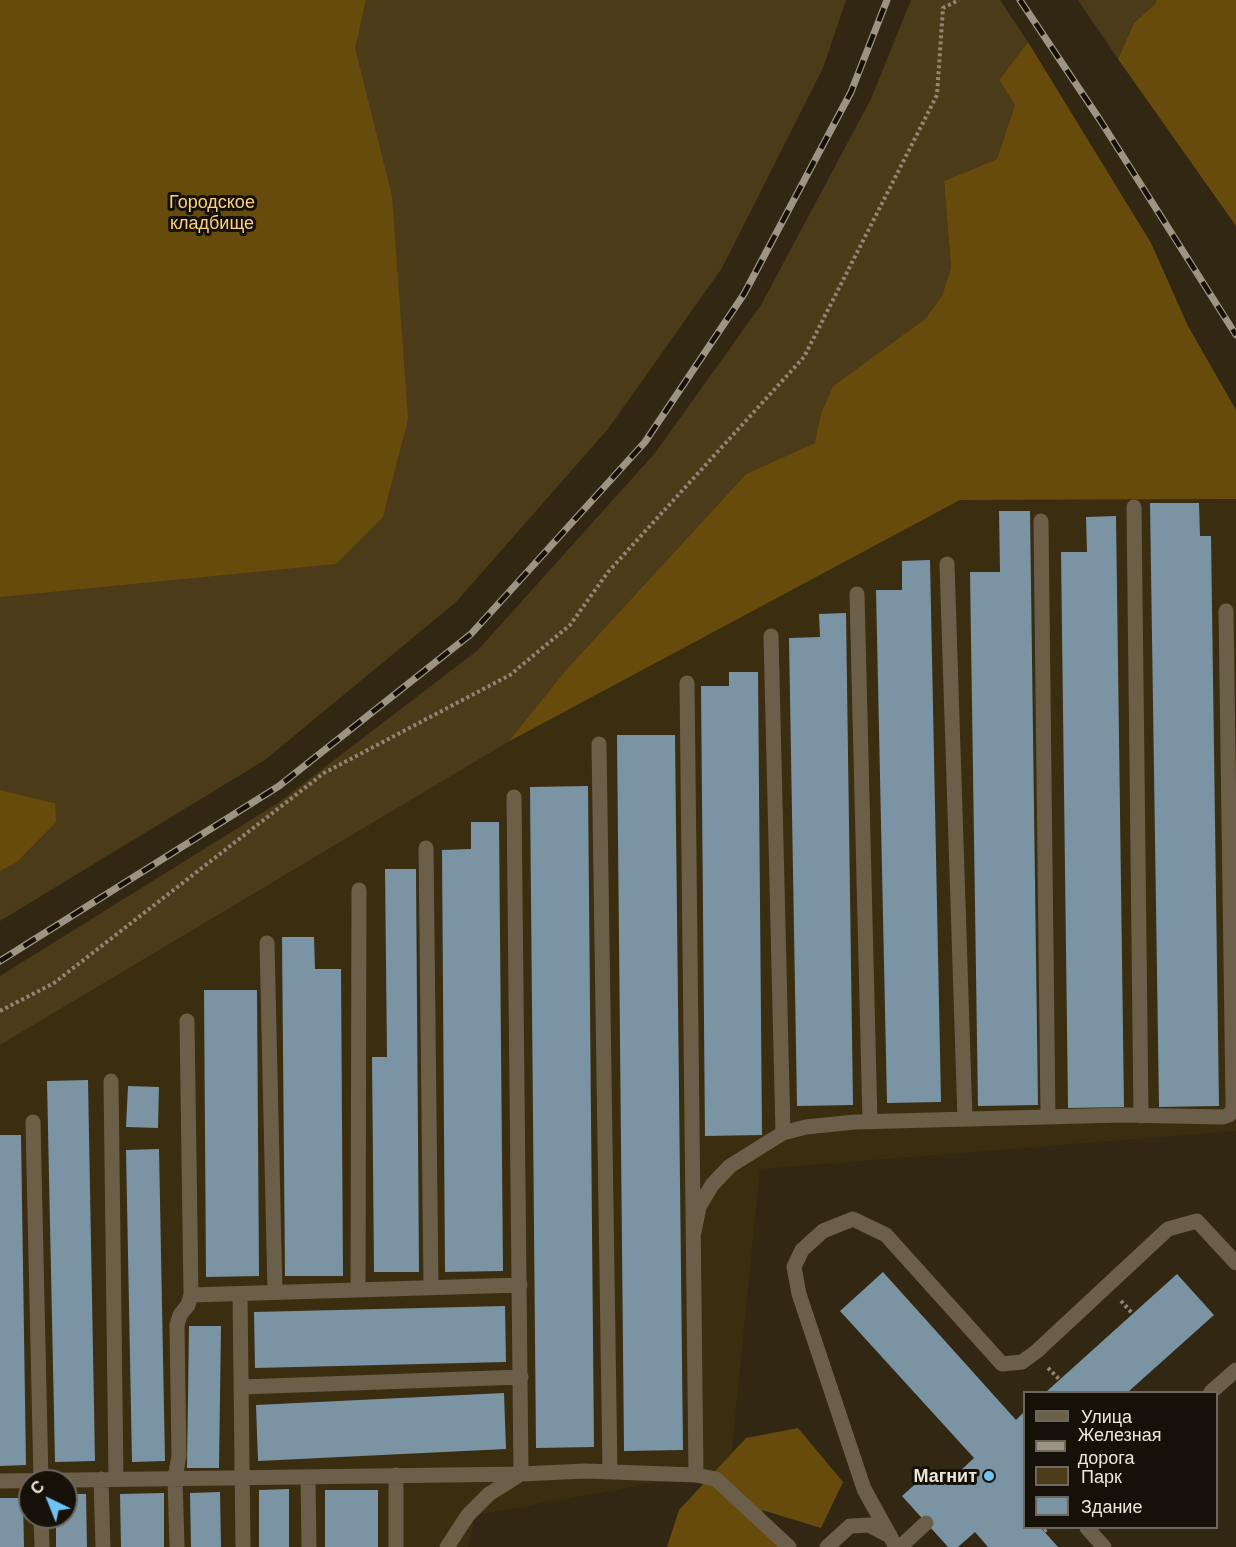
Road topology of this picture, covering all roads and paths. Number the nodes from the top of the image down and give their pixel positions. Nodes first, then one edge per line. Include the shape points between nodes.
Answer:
1 (959, 0) edge
2 (1134, 507) dead end
3 (1041, 521) dead end
4 (947, 564) dead end
5 (857, 594) dead end
6 (1226, 611) dead end
7 (771, 636) dead end
8 (687, 683) dead end
9 (599, 744) dead end
10 (514, 797) dead end
11 (426, 848) dead end
12 (359, 890) dead end
13 (267, 943) dead end
14 (0, 1011) edge
15 (187, 1022) dead end
16 (111, 1081) dead end
17 (1141, 1116) junction
18 (1048, 1117) junction
19 (965, 1119) junction
20 (33, 1122) dead end
21 (870, 1122) junction
22 (783, 1133) junction
23 (694, 1232) junction
24 (1236, 1263) edge
25 (519, 1285) junction
26 (431, 1287) junction
27 (358, 1290) junction
28 (275, 1292) junction
29 (240, 1293) junction
30 (191, 1295) junction
31 (1236, 1370) edge
32 (521, 1377) junction
33 (241, 1387) junction
34 (1212, 1391) edge
35 (41, 1469) edge
36 (610, 1472) junction
37 (521, 1474) junction
38 (696, 1474) junction
39 (396, 1475) junction
40 (308, 1477) junction
41 (175, 1478) junction
42 (242, 1478) junction
43 (109, 1479) junction
44 (78, 1480) edge
45 (0, 1481) edge
46 (18, 1481) edge
47 (926, 1523) dead end
48 (41, 1529) edge
49 (1046, 1529) edge
50 (1088, 1529) edge
51 (1044, 1531) dead end
52 (895, 1543) edge
53 (42, 1547) edge
54 (104, 1547) edge
55 (177, 1547) edge
56 (243, 1547) edge
57 (309, 1547) edge
58 (396, 1547) edge
59 (447, 1547) edge
60 (789, 1547) edge
61 (827, 1547) edge
62 (1104, 1547) edge

1 - 14 path via 943,8 937,95 804,357 608,572 570,625 510,675 324,773 54,983
2 - 17 lane
3 - 18 lane
4 - 19 lane
5 - 21 lane
6 - 17 lane via 1233,1109 1223,1117
7 - 22 lane
8 - 23 lane
9 - 36 lane
10 - 25 lane
11 - 26 lane
12 - 27 lane
13 - 28 lane
15 - 30 lane
16 - 43 lane
17 - 18 lane
18 - 19 lane
19 - 21 lane
20 - 35 lane
21 - 22 lane via 806,1127
22 - 23 lane via 730,1166 712,1185 699,1207
23 - 38 lane
24 - 52 lane via 1197,1221 1168,1229 1037,1351 1022,1362 1002,1364 886,1235 853,1219 824,1231 802,1250 794,1267 799,1294 864,1489
25 - 26 lane
25 - 32 lane
26 - 27 lane
27 - 28 lane
28 - 29 lane
29 - 30 lane
29 - 33 lane
30 - 41 lane via 177,1325
31 - 34 lane
32 - 33 lane
32 - 37 lane
33 - 42 lane
36 - 37 lane
36 - 38 lane
37 - 39 lane
37 - 59 lane via 489,1494 468,1515
38 - 60 lane via 716,1479
39 - 40 lane
39 - 58 lane
40 - 42 lane
40 - 57 lane
41 - 42 lane
41 - 43 lane
41 - 55 lane
42 - 56 lane
43 - 44 lane
43 - 54 lane
45 - 46 lane
47 - 52 lane
48 - 53 lane
49 - 51 path
50 - 62 lane
52 - 61 lane via 869,1525 850,1526

